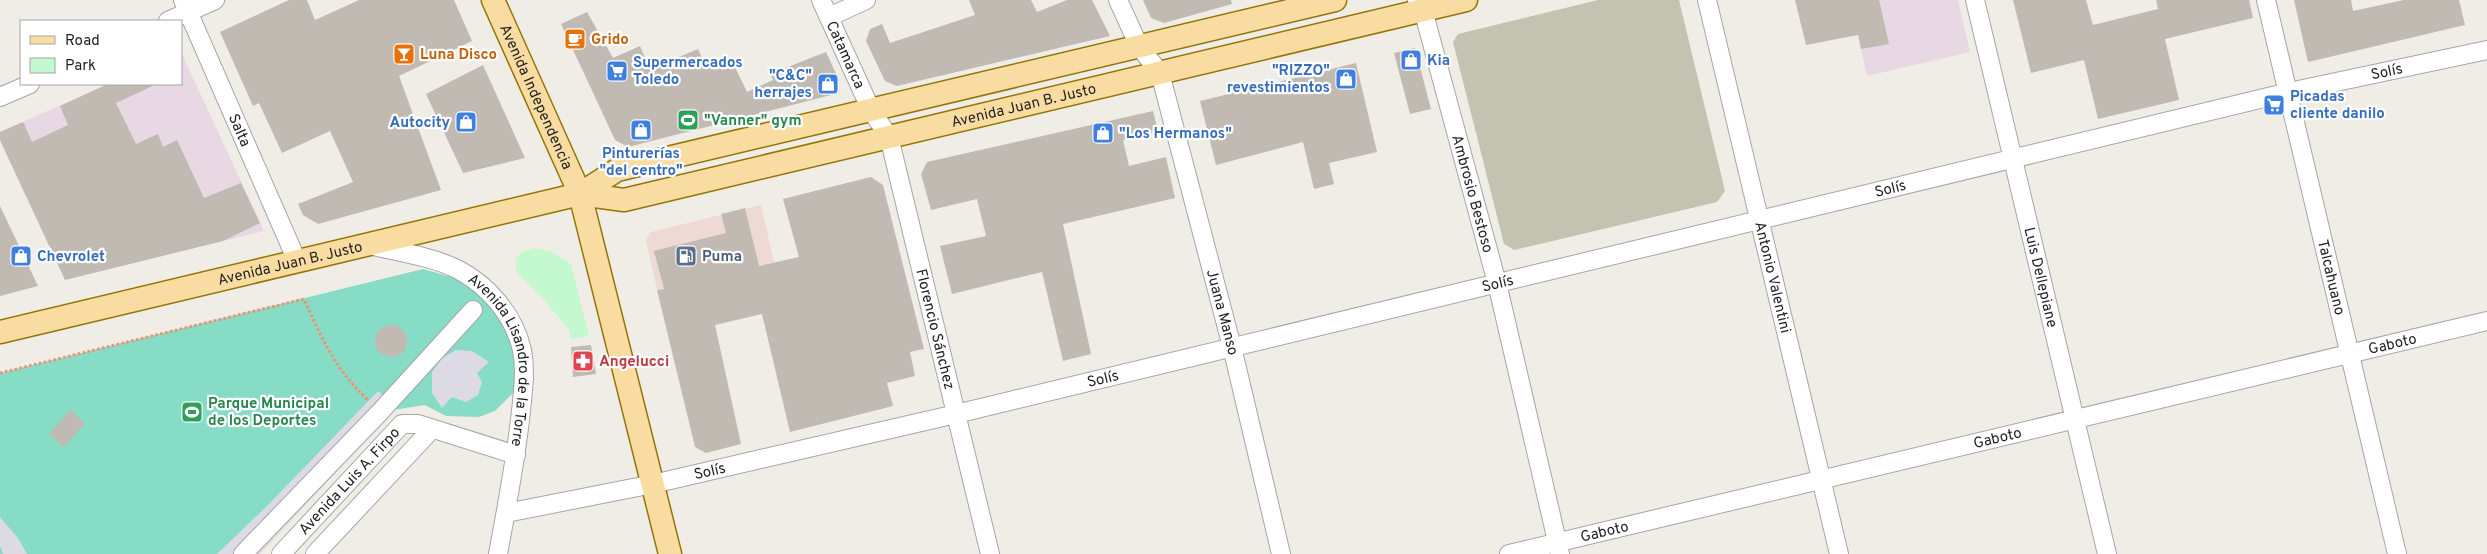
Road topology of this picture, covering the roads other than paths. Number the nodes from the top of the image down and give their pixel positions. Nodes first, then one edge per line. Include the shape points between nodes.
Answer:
1 (215, 0) edge
2 (493, 0) edge
3 (821, 0) edge
4 (866, 0) edge
5 (1118, 0) edge
6 (1335, 0) edge
7 (1466, 0) edge
8 (1707, 0) edge
9 (1974, 0) edge
10 (2266, 0) edge
11 (1420, 5) edge
12 (185, 6) edge
13 (829, 17) junction
14 (169, 20) edge
15 (1139, 46) junction
16 (2487, 50) edge
17 (1160, 73) junction
18 (28, 85) edge
19 (2289, 92) junction
20 (0, 98) edge
21 (871, 110) junction
22 (889, 137) junction
23 (2013, 159) junction
24 (580, 194) junction
25 (1760, 220) junction
26 (367, 244) junction
27 (297, 261) junction
28 (1497, 283) junction
29 (473, 310) dead end
30 (2487, 321) edge
31 (0, 332) edge
32 (1232, 347) junction
33 (2350, 354) junction
34 (956, 414) junction
35 (2075, 419) junction
36 (432, 428) junction
37 (516, 455) junction
38 (1821, 480) junction
39 (653, 484) junction
40 (506, 513) junction
41 (1559, 548) edge
42 (243, 554) edge
43 (281, 554) edge
44 (315, 554) edge
45 (498, 554) edge
46 (670, 554) edge
47 (990, 554) edge
48 (1281, 554) edge
49 (1509, 554) edge
50 (1839, 554) edge
51 (2107, 554) edge
52 (2398, 554) edge

1 - 12 street
2 - 24 main road, Avenida Independencia
3 - 13 street, Catamarca
4 - 13 street
5 - 15 street
6 - 15 main road, Avenida Juan B. Justo
7 - 11 main road, Avenida Juan B. Justo
8 - 25 street, Antonio Valentini
9 - 23 street, Luis Dellepiane
10 - 19 street, Talcahuano
11 - 17 main road, Avenida Juan B. Justo
11 - 28 street, Ambrosio Bestoso
12 - 14 street
12 - 27 street, Salta
13 - 21 street, Catamarca
15 - 17 street
15 - 21 main road, Avenida Juan B. Justo
16 - 19 street, Solís
17 - 22 main road, Avenida Juan B. Justo
17 - 32 street, Juana Manso
18 - 20 street
19 - 23 street, Solís
19 - 33 street, Talcahuano
21 - 22 street, Florencio Sánchez
21 - 24 main road, Avenida Juan B. Justo via 617,170
22 - 24 main road, Avenida Juan B. Justo via 624,200
22 - 34 street, Florencio Sánchez
23 - 25 street, Solís
23 - 35 street, Luis Dellepiane
24 - 26 main road, Avenida Juan B. Justo
24 - 39 main road, Avenida Independencia
25 - 28 street, Solís
25 - 38 street, Antonio Valentini
26 - 27 main road, Avenida Juan B. Justo
26 - 37 street, Avenida Lisandro de la Torre via 457,269 490,291 514,327 522,351 524,378
27 - 31 main road, Avenida Juan B. Justo
28 - 32 street, Solís
28 - 41 street, Ambrosio Bestoso
29 - 42 street
30 - 33 street, Gaboto
32 - 34 street, Solís
32 - 48 street, Juana Manso
33 - 35 street, Gaboto
33 - 52 street, Talcahuano
34 - 39 street, Solís
34 - 47 street, Florencio Sánchez
35 - 38 street, Gaboto
35 - 51 street, Luis Dellepiane
36 - 37 street
36 - 43 street, Avenida Luis A. Firpo via 402,424
36 - 44 street, Avenida Luis A. Firpo
37 - 40 street, Avenida Lisandro de la Torre
38 - 41 street, Gaboto
38 - 50 street, Antonio Valentini
39 - 40 street, Solís
39 - 46 main road, Avenida Independencia
40 - 45 street, Avenida Lisandro de la Torre
41 - 49 street, Gaboto

